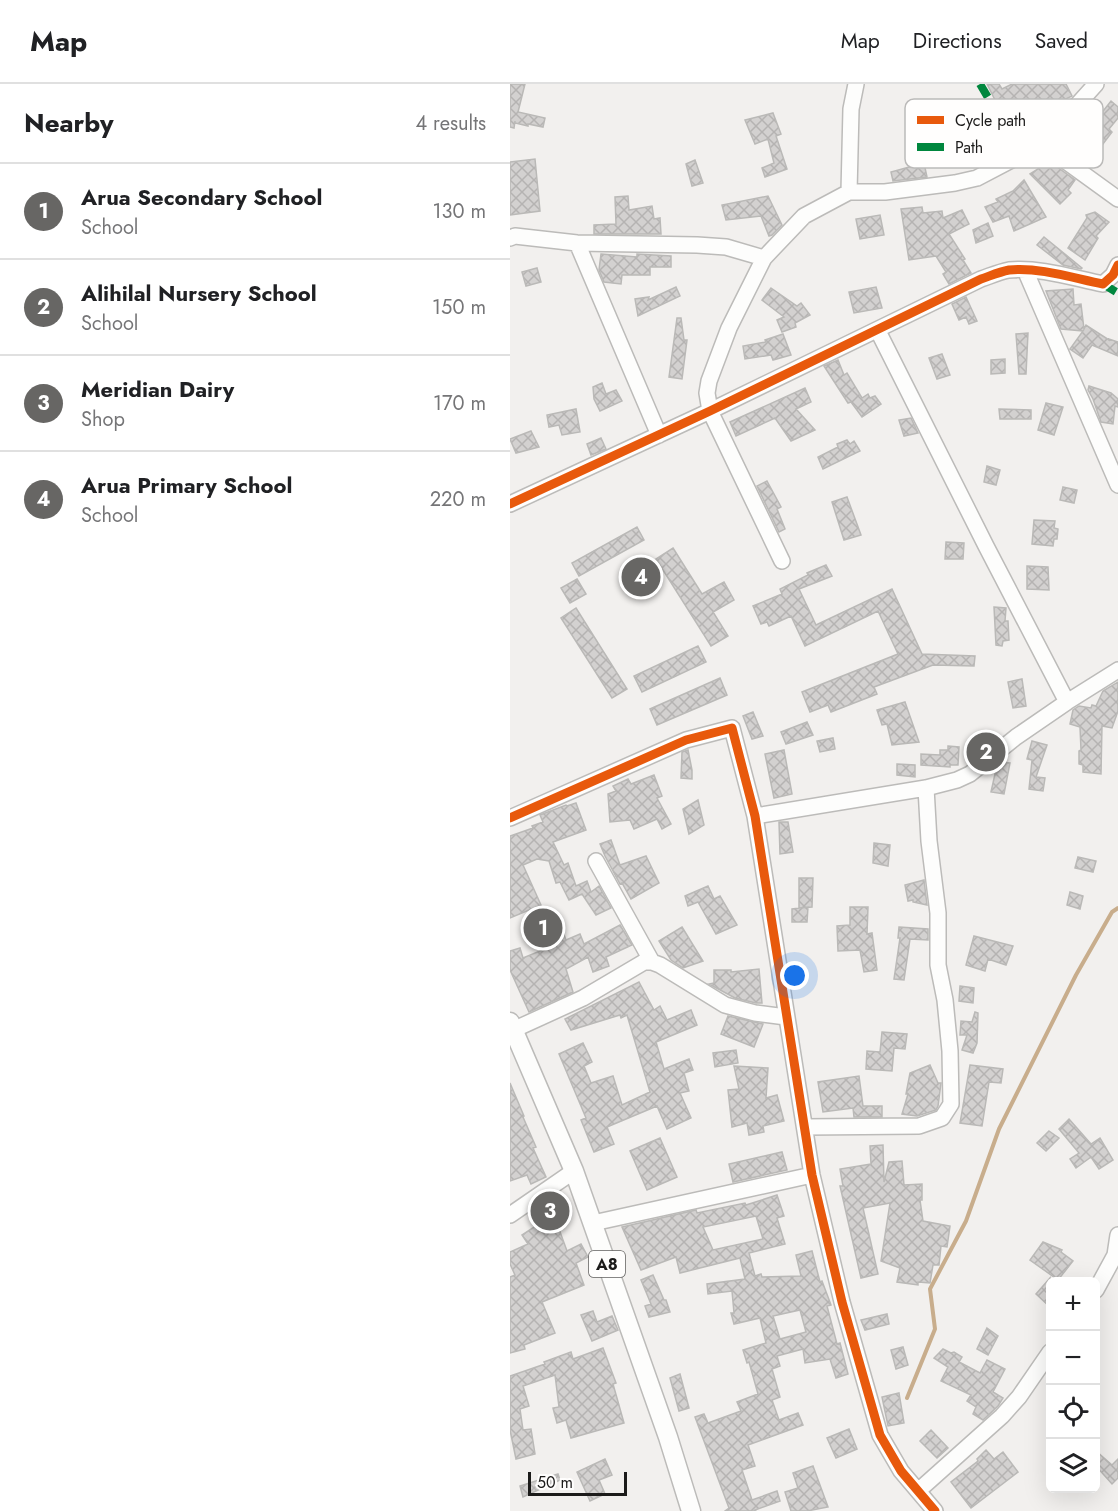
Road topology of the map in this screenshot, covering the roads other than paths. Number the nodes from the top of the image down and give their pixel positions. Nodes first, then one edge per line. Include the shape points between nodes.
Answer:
1 (856, 84) edge
2 (1096, 84) edge
3 (1082, 99) edge
4 (994, 168) edge
5 (1075, 168) edge
6 (849, 192) junction
7 (1118, 199) edge
8 (510, 238) edge
9 (577, 243) junction
10 (764, 258) junction
11 (1118, 266) edge
12 (1025, 270) junction
13 (878, 331) junction
14 (710, 411) junction
15 (659, 435) junction
16 (1117, 478) edge
17 (510, 504) edge
18 (782, 561) dead end
19 (1118, 670) edge
20 (1067, 702) junction
21 (926, 788) junction
22 (755, 816) junction
23 (510, 818) edge
24 (596, 861) dead end
25 (652, 962) junction
26 (786, 1017) junction
27 (512, 1026) edge
28 (805, 1127) junction
29 (574, 1171) junction
30 (812, 1175) junction
31 (510, 1215) edge
32 (593, 1223) junction
33 (1118, 1235) edge
34 (1117, 1255) edge
35 (1100, 1282) edge
36 (1046, 1358) edge
37 (918, 1491) junction
38 (691, 1511) edge
39 (935, 1511) edge

1 - 6 street via 851,109
2 - 3 street
4 - 6 street via 955,183 885,192
5 - 7 street
6 - 10 street via 804,216
8 - 9 street
9 - 10 street via 697,244
9 - 15 street
10 - 14 street via 729,328 709,381 706,393
11 - 12 street via 1103,284
12 - 13 street via 981,279
12 - 16 street
13 - 14 street
13 - 20 street
14 - 15 street
14 - 18 street
15 - 17 street
19 - 20 street
20 - 21 street via 970,774
21 - 22 street
21 - 28 street via 938,913 938,965 950,1051 951,1104 942,1118 919,1126
22 - 23 street via 732,728 686,740
22 - 26 street
24 - 25 street
25 - 26 street via 725,1005
25 - 27 street via 644,962 583,998
26 - 28 street
27 - 29 main road, A8
28 - 30 street
29 - 31 street
29 - 32 main road, A8
30 - 32 street
30 - 37 street via 874,1418 890,1454
32 - 38 main road, A8
33 - 34 street
34 - 35 street
36 - 37 street via 1002,1416
37 - 39 street

